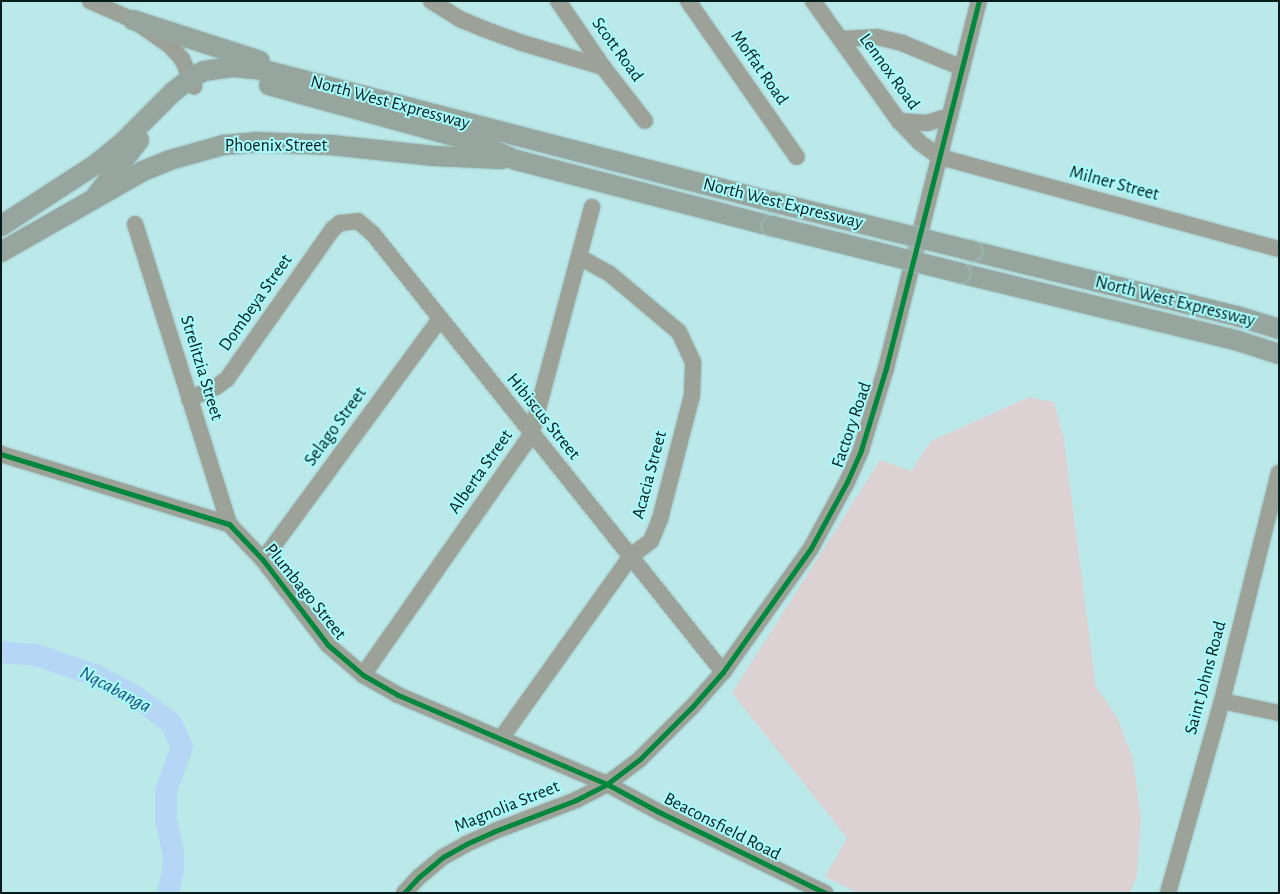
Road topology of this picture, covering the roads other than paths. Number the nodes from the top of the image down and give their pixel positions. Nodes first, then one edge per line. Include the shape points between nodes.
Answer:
1 (90, 1) edge
2 (431, 1) edge
3 (558, 1) edge
4 (688, 1) edge
5 (813, 1) edge
6 (979, 1) edge
7 (133, 20) junction
8 (841, 40) junction
9 (603, 67) junction
10 (962, 68) junction
11 (193, 82) junction
12 (380, 100) junction
13 (950, 116) junction
14 (645, 121) dead end
15 (899, 121) junction
16 (797, 157) dead end
17 (940, 157) junction
18 (516, 160) junction
19 (95, 198) junction
20 (592, 207) dead end
21 (135, 224) dead end
22 (1, 226) edge
23 (324, 240) joint
24 (1279, 249) edge
25 (1, 252) edge
26 (579, 257) junction
27 (440, 319) junction
28 (1279, 329) edge
29 (1279, 354) edge
30 (189, 399) junction
31 (532, 435) junction
32 (1, 454) edge
33 (1279, 473) edge
34 (229, 524) junction
35 (631, 556) junction
36 (264, 560) junction
37 (723, 672) junction
38 (363, 675) junction
39 (1222, 701) junction
40 (1279, 712) edge
41 (502, 737) junction
42 (607, 784) junction
43 (404, 893) edge
44 (825, 893) edge
45 (1168, 893) edge

1 - 7 street
2 - 9 street via 484,29
3 - 9 street, Scott Road
4 - 16 street, Moffat Road
5 - 8 street, Lennox Road
6 - 10 street, Factory Road
7 - 11 street via 177,52
7 - 12 main road
8 - 10 street via 877,37 902,43
8 - 15 street, Lennox Road
9 - 14 street, Scott Road
10 - 13 street, Factory Road
11 - 12 main road, North West Expressway via 204,71 234,67 264,70
11 - 18 main road via 226,78 255,81 472,142
11 - 19 main road via 130,151
11 - 22 main road via 173,92 96,164
12 - 28 main road, North West Expressway, bridge
13 - 15 street via 926,124
13 - 17 street, Factory Road
15 - 17 street, Lennox Road via 919,142
17 - 24 street, Milner Street
17 - 37 street, Factory Road via 886,368 851,474 811,548
18 - 19 main road, Phoenix Street via 434,156 331,145 223,144 143,171
18 - 29 main road, North West Expressway, bridge
19 - 25 main road, Phoenix Street
20 - 26 street, Alberta Street
21 - 30 street, Strelitzia Street
23 - 27 street, Hibiscus Street via 340,223 358,220 365,224
23 - 30 street, Dombeya Street via 227,379
26 - 31 street, Alberta Street
26 - 35 street, Acacia Street via 604,270 670,322 686,344 693,362 692,395 660,519 651,541
27 - 31 street, Hibiscus Street
27 - 36 street, Selago Street
30 - 34 street, Strelitzia Street
31 - 35 street, Hibiscus Street
31 - 38 street, Alberta Street
32 - 34 street, Plumbago Street
33 - 39 street, Saint Johns Road
34 - 36 street, Plumbago Street
35 - 37 street, Hibiscus Street
35 - 41 street, Acacia Street
36 - 38 street, Plumbago Street via 328,645
37 - 42 street, Factory Road via 640,759
38 - 41 street, Plumbago Street via 398,695
39 - 40 street
39 - 45 street, Saint Johns Road
41 - 42 street, Plumbago Street
42 - 43 street, Magnolia Street via 576,800 466,844 443,857
42 - 44 street, Beaconsfield Road

